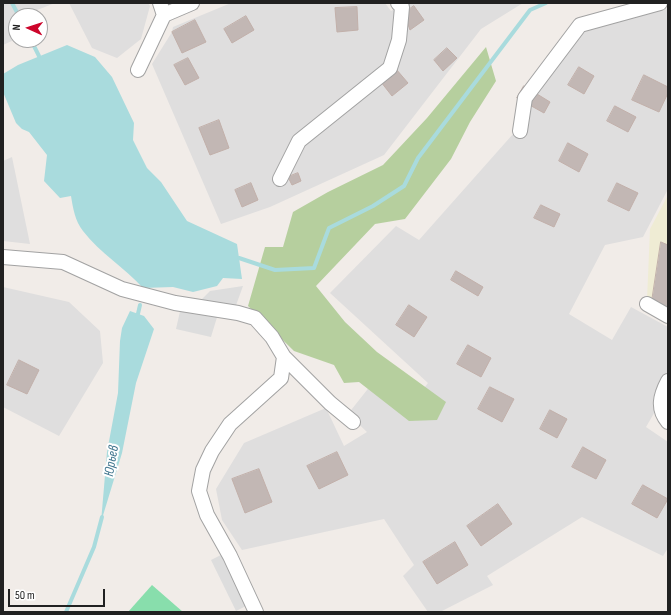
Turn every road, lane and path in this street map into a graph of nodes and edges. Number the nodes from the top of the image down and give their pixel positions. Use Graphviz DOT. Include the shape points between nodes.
graph roads {
  1 [pos="192,3"];
  2 [pos="660,3"];
  3 [pos="403,4"];
  4 [pos="162,9"];
  5 [pos="138,70"];
  6 [pos="520,131"];
  7 [pos="280,179"];
  8 [pos="3,257"];
  9 [pos="647,304"];
  10 [pos="668,316"];
  11 [pos="284,357"];
  12 [pos="668,381"];
  13 [pos="352,422"];
  14 [pos="668,422"];
  15 [pos="256,612"];
  1 -- 4 [label="street"];
  2 -- 6 [label="street" via="580,25 525,98"];
  3 -- 7 [label="street" via="399,40 390,68 299,141"];
  4 -- 5 [label="street"];
  8 -- 11 [label="street" via="62,262 122,289 175,303 255,318 272,337"];
  9 -- 10 [label="street"];
  11 -- 13 [label="street"];
  11 -- 15 [label="street" via="281,378 230,424 212,451 203,470 199,491 207,515 230,556"];
  12 -- 14 [label="street" via="660,402 662,415"];
}
